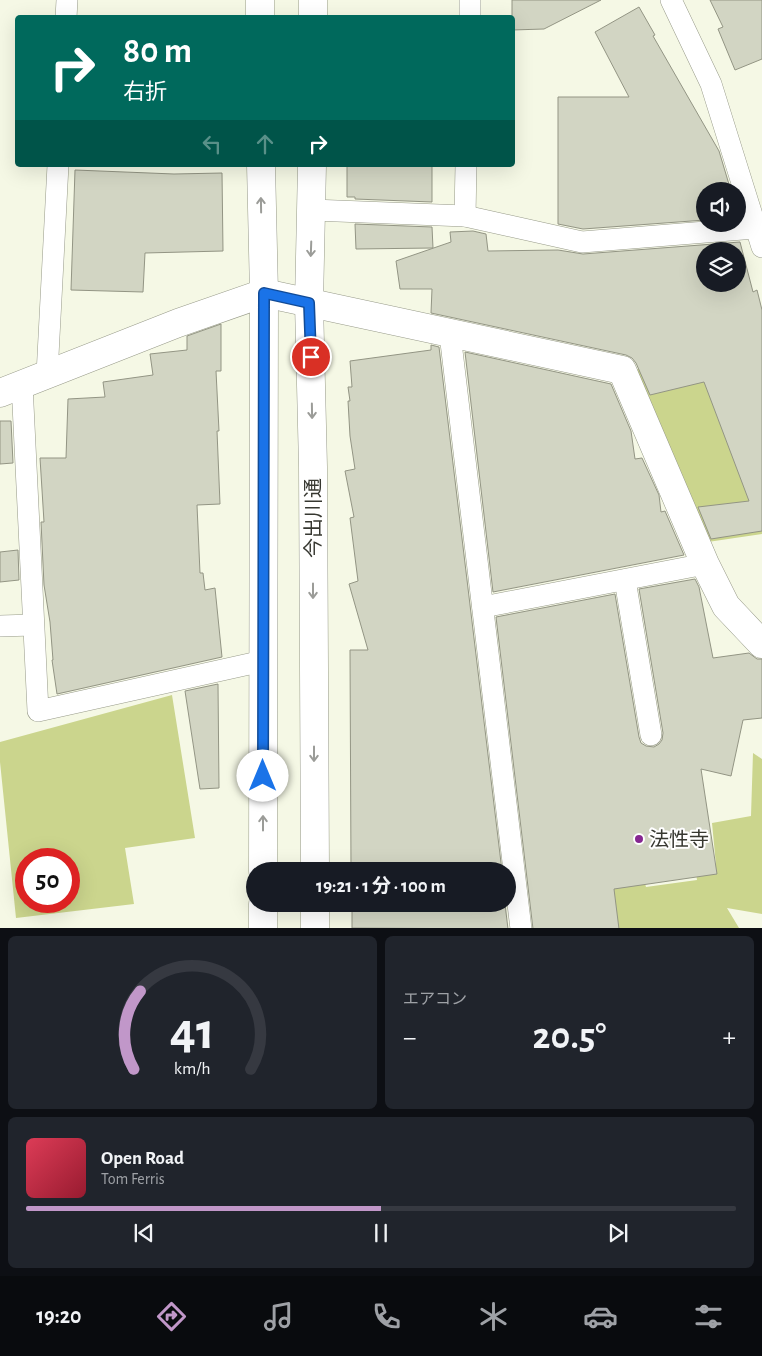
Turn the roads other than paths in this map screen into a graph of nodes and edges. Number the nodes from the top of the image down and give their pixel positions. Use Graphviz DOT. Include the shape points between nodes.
graph roads {
  1 [pos="67,0"];
  2 [pos="260,0"];
  3 [pos="313,0"];
  4 [pos="470,0"];
  5 [pos="670,0"];
  6 [pos="66,15"];
  7 [pos="260,15"];
  8 [pos="313,15"];
  9 [pos="470,15"];
  10 [pos="58,167"];
  11 [pos="261,167"];
  12 [pos="312,167"];
  13 [pos="466,167"];
  14 [pos="312,210"];
  15 [pos="465,216"];
  16 [pos="755,228"];
  17 [pos="762,247"];
  18 [pos="264,293"];
  19 [pos="309,303"];
  20 [pos="450,334"];
  21 [pos="23,384"];
  22 [pos="705,564"];
  23 [pos="625,580"];
  24 [pos="483,607"];
  25 [pos="33,625"];
  26 [pos="0,626"];
  27 [pos="762,644"];
  28 [pos="263,661"];
  29 [pos="651,735"];
  30 [pos="263,862"];
  31 [pos="315,862"];
  32 [pos="263,912"];
  33 [pos="315,912"];
  34 [pos="263,928"];
  35 [pos="315,928"];
  36 [pos="521,928"];
  1 -- 6 [label="lane"];
  2 -- 7 [label="main road"];
  3 -- 8 [label="main road"];
  4 -- 9 [label="lane"];
  5 -- 16 [label="lane" via="711,84"];
  10 -- 21 [label="lane"];
  18 -- 11 [label="main road, one-way"];
  12 -- 14 [label="main road, 今出川通"];
  13 -- 15 [label="lane"];
  14 -- 15 [label="lane"];
  14 -- 19 [label="main road, 今出川通, one-way"];
  15 -- 16 [label="lane" via="582,242"];
  16 -- 17 [label="lane"];
  18 -- 19 [label="main road"];
  18 -- 21 [label="main road"];
  18 -- 28 [label="main road"];
  19 -- 20 [label="main road"];
  19 -- 31 [label="main road, 今出川通, one-way"];
  20 -- 22 [label="main road" via="622,370"];
  20 -- 24 [label="lane"];
  21 -- 25 [label="lane"];
  22 -- 23 [label="lane"];
  22 -- 27 [label="main road" via="726,606"];
  23 -- 24 [label="lane"];
  23 -- 29 [label="lane"];
  24 -- 36 [label="lane"];
  25 -- 26 [label="lane"];
  25 -- 28 [label="lane" via="38,711"];
  30 -- 28 [label="main road, one-way"];
  32 -- 34 [label="main road"];
  33 -- 35 [label="main road"];
}
